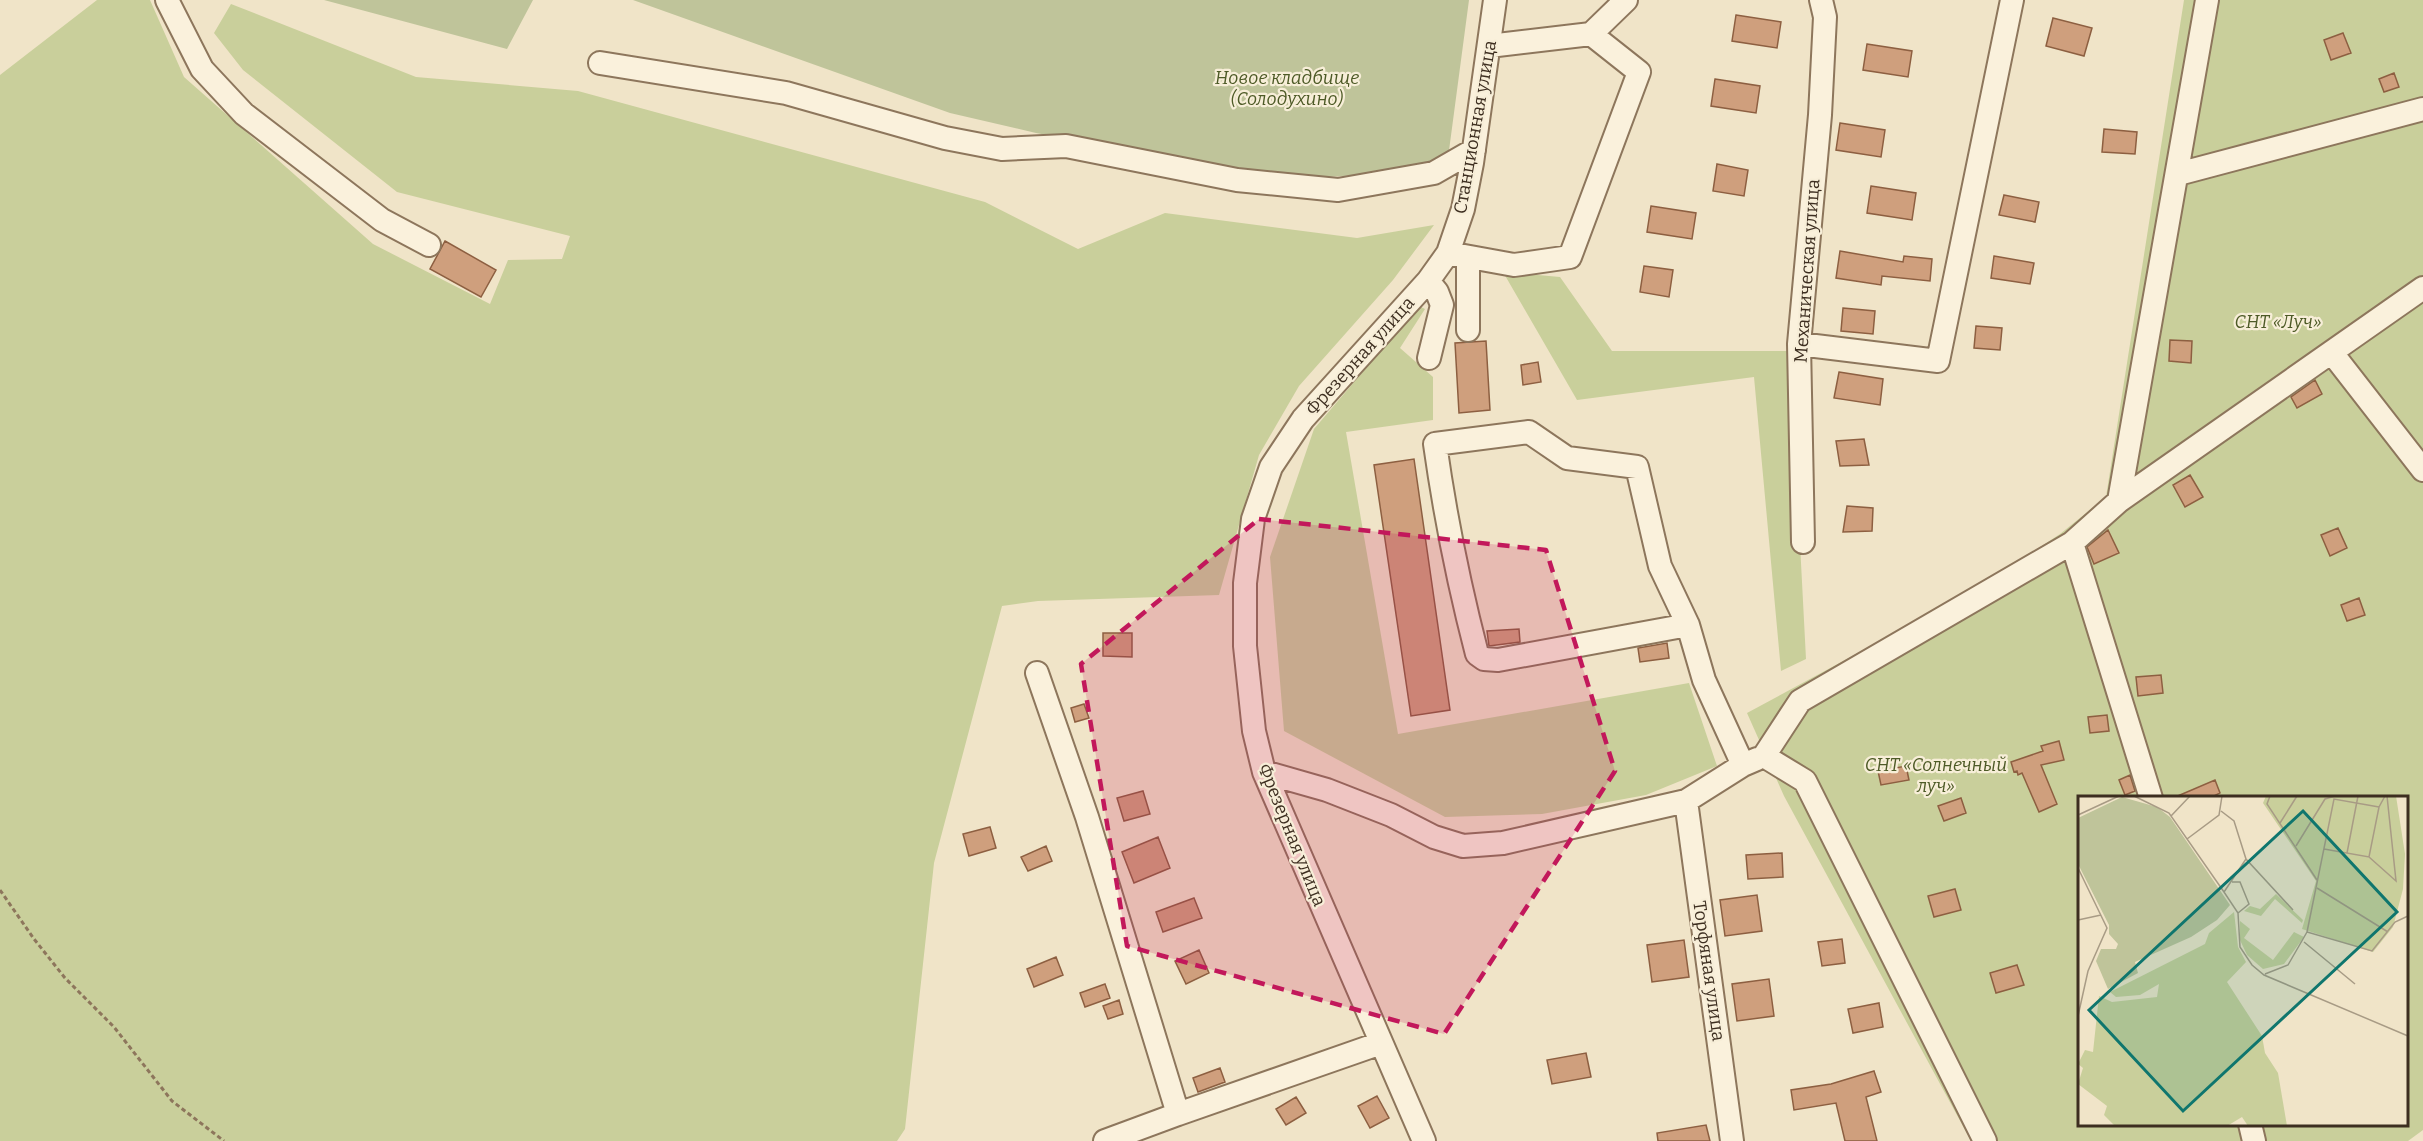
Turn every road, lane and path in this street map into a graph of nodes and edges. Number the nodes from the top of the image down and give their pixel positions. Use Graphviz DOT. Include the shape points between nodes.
graph roads {
  1 [pos="167,0"];
  2 [pos="1495,0"];
  3 [pos="1626,0"];
  4 [pos="1821,0"];
  5 [pos="2013,0"];
  6 [pos="2207,0"];
  7 [pos="1591,34"];
  8 [pos="1489,46"];
  9 [pos="600,63"];
  10 [pos="2423,108"];
  11 [pos="1474,150"];
  12 [pos="2178,174"];
  13 [pos="429,245"];
  14 [pos="1458,255"];
  15 [pos="1428,281"];
  16 [pos="2423,288"];
  17 [pos="1468,330"];
  18 [pos="1799,344"];
  19 [pos="2332,353"];
  20 [pos="1429,358"];
  21 [pos="2423,470"];
  22 [pos="2119,501"];
  23 [pos="1803,542"];
  24 [pos="2072,543"];
  25 [pos="1688,625"];
  26 [pos="1037,672"];
  27 [pos="1764,756"];
  28 [pos="1743,765"];
  29 [pos="1264,772"];
  30 [pos="2150,796"];
  31 [pos="1686,801"];
  32 [pos="0,890"];
  33 [pos="1381,1043"];
  34 [pos="1178,1114"];
  35 [pos="2250,1126"];
  36 [pos="224,1141"];
  37 [pos="1105,1141"];
  38 [pos="1424,1141"];
  39 [pos="1732,1141"];
  40 [pos="1985,1141"];
  41 [pos="2254,1141"];
  1 -- 13 [label="street" via="202,69 244,114 381,220"];
  2 -- 8 [label="street, Станционная улица"];
  3 -- 7 [label="street"];
  4 -- 18 [label="street, Механическая улица" via="1826,17 1820,115"];
  5 -- 18 [label="street" via="1938,361"];
  6 -- 12 [label="street"];
  7 -- 8 [label="street"];
  7 -- 14 [label="street" via="1640,72 1570,257 1514,265"];
  8 -- 11 [label="street, Станционная улица"];
  9 -- 11 [label="street" via="786,93 945,138 1002,149 1066,146 1237,180 1304,187 1338,190 1434,173"];
  10 -- 12 [label="street"];
  11 -- 14 [label="street, Станционная улица"];
  12 -- 22 [label="street"];
  14 -- 15 [label="street, Фрезерная улица"];
  14 -- 17 [label="street"];
  15 -- 20 [label="street" via="1442,305"];
  15 -- 29 [label="street, Фрезерная улица" via="1303,419 1271,467 1253,519 1245,584 1245,646 1254,731"];
  16 -- 19 [label="street"];
  18 -- 23 [label="street, Механическая улица"];
  19 -- 21 [label="street"];
  19 -- 22 [label="street"];
  22 -- 24 [label="street"];
  24 -- 27 [label="street" via="1800,701"];
  24 -- 30 [label="street"];
  25 -- 25 [label="street" via="1660,566 1636,467 1568,458 1528,432 1435,444 1477,654 1498,660"];
  25 -- 28 [label="street" via="1704,680"];
  26 -- 34 [label="street" via="1087,818"];
  27 -- 28 [label="street"];
  27 -- 40 [label="street" via="1805,782"];
  28 -- 31 [label="street"];
  29 -- 31 [label="street" via="1327,790 1463,846 1503,843"];
  29 -- 33 [label="street, Фрезерная улица"];
  31 -- 39 [label="street, Торфяная улица"];
  32 -- 36 [label="path" via="65,978 114,1027 172,1101"];
  33 -- 34 [label="street"];
  33 -- 38 [label="street, Фрезерная улица"];
  34 -- 37 [label="street"];
  35 -- 41 [label="street"];
}
